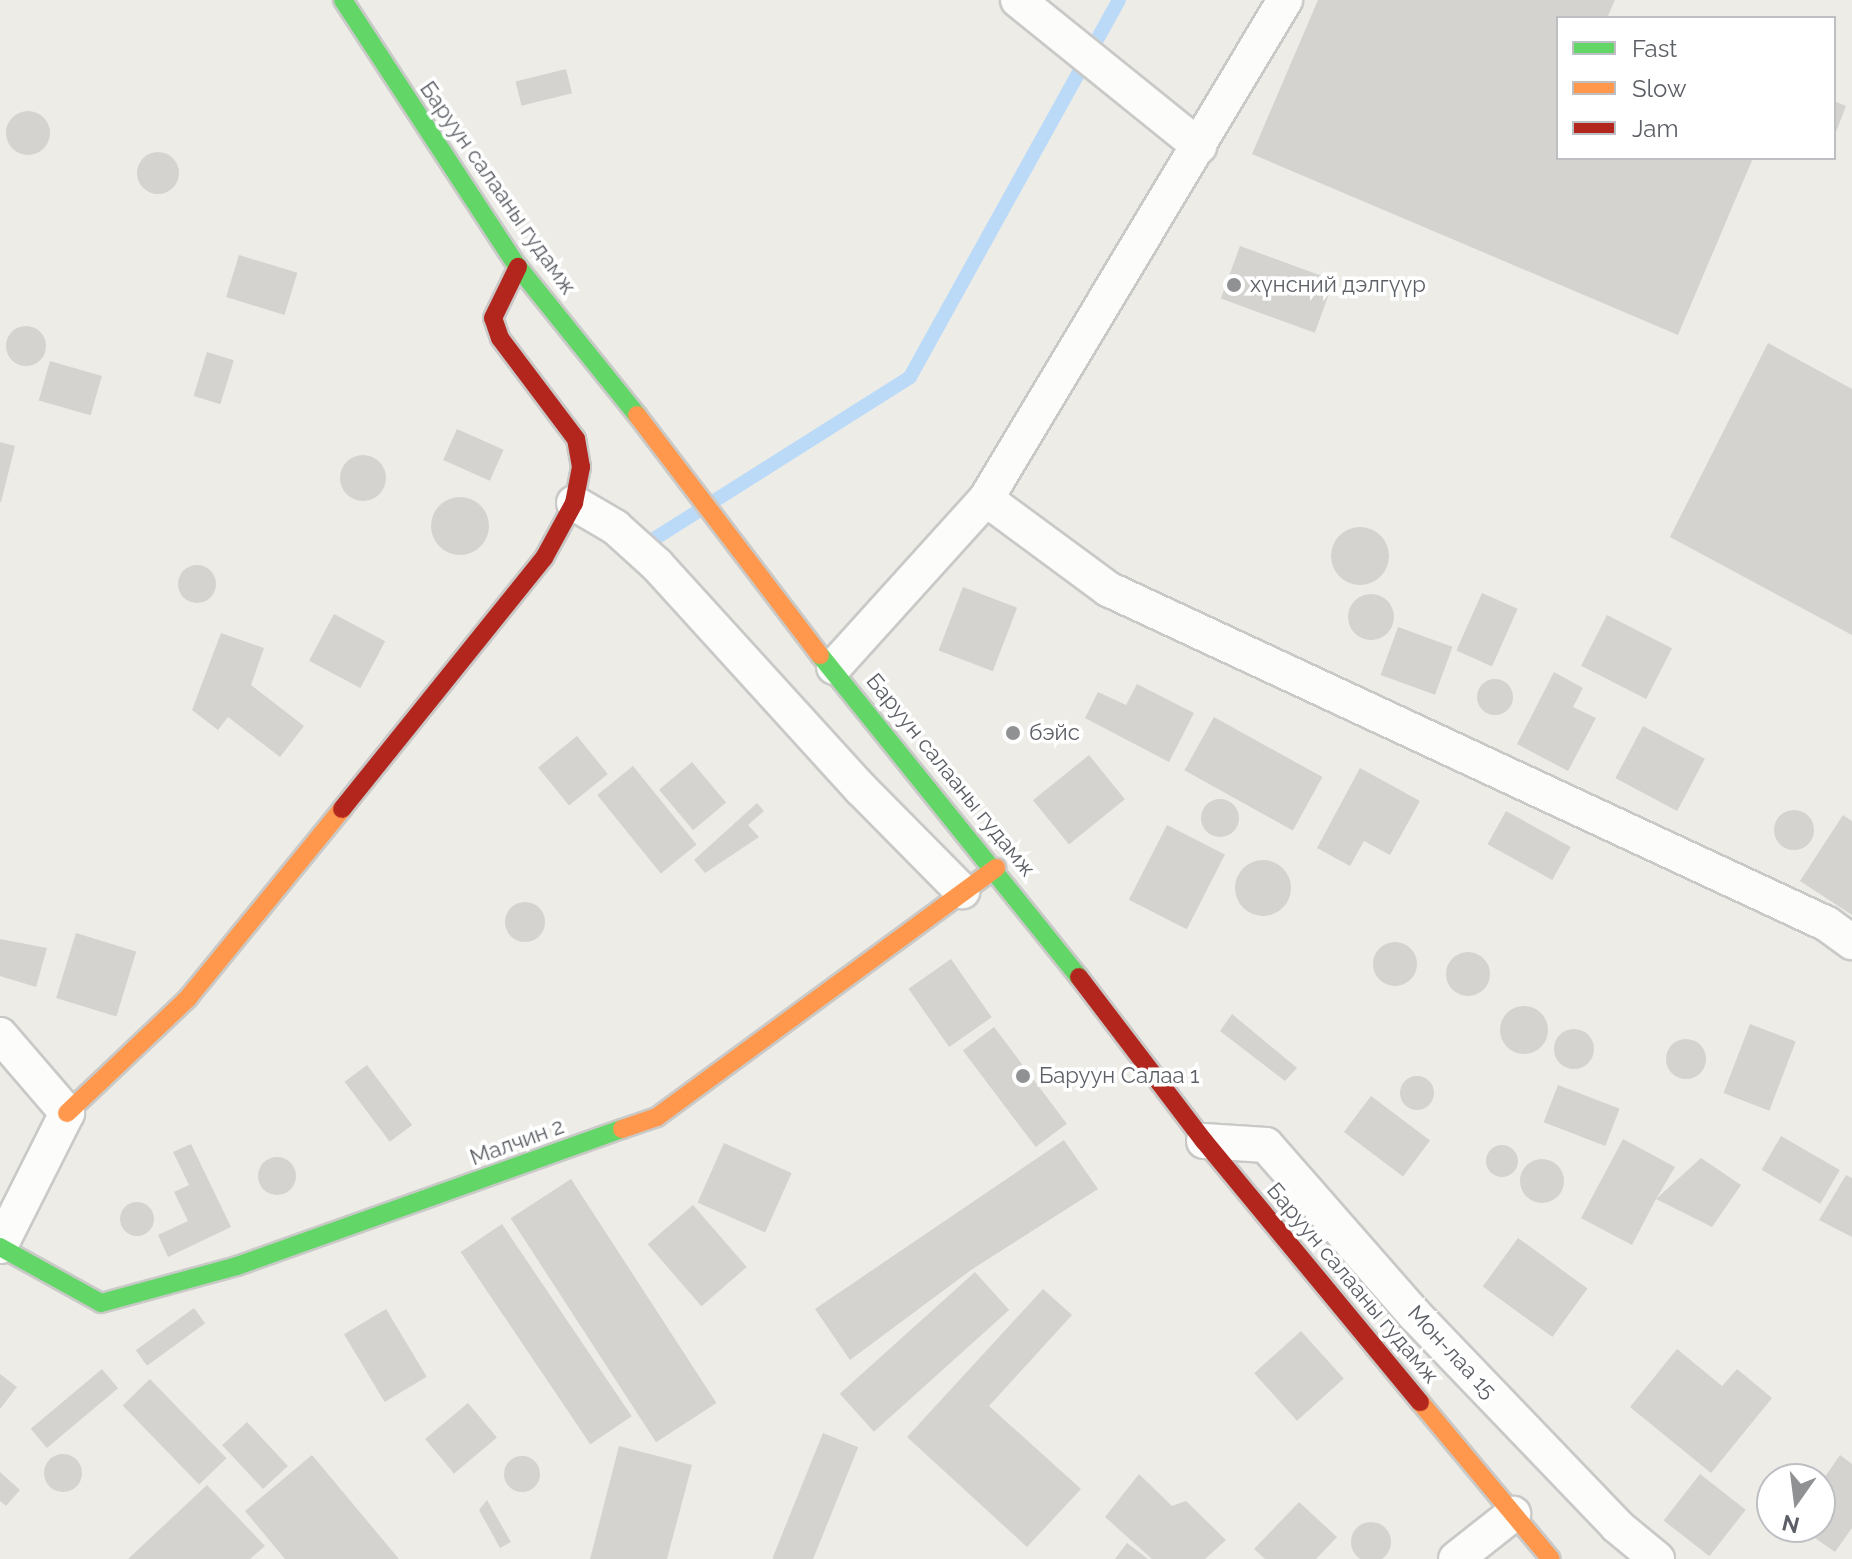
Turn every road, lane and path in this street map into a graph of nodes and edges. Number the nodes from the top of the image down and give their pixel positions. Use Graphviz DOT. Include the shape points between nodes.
graph roads {
  1 [pos="343,0"];
  2 [pos="1018,0"];
  3 [pos="1285,0"];
  4 [pos="1199,146"];
  5 [pos="518,267"];
  6 [pos="986,499"];
  7 [pos="574,503"];
  8 [pos="834,667"];
  9 [pos="996,868"];
  10 [pos="962,891"];
  11 [pos="1852,942"];
  12 [pos="0,1035"];
  13 [pos="67,1113"];
  14 [pos="1204,1141"];
  15 [pos="0,1246"];
  16 [pos="1513,1514"];
  17 [pos="1456,1559"];
  18 [pos="1551,1559"];
  19 [pos="1657,1559"];
  1 -- 5 [label="street, Баруун салааны гудамж"];
  2 -- 4 [label="street"];
  3 -- 4 [label="street"];
  4 -- 6 [label="street"];
  5 -- 7 [label="street" via="493,318 500,338 576,439 581,467"];
  5 -- 8 [label="street, Баруун салааны гудамж" via="645,424 770,595"];
  6 -- 8 [label="street"];
  6 -- 11 [label="street" via="1108,589 1827,924"];
  7 -- 10 [label="street" via="615,527 657,565 861,789"];
  7 -- 13 [label="street" via="544,558 493,624 188,998"];
  8 -- 9 [label="street, Баруун салааны гудамж"];
  9 -- 10 [label="street, Малчин 2"];
  9 -- 14 [label="street, Баруун салааны гудамж"];
  10 -- 15 [label="street, Малчин 2" via="657,1117 237,1266 101,1303"];
  12 -- 13 [label="street"];
  13 -- 15 [label="street"];
  14 -- 16 [label="street, Баруун салааны гудамж"];
  14 -- 19 [label="street, Мон-лаа 15" via="1266,1145 1415,1315 1617,1526"];
  16 -- 17 [label="street"];
  16 -- 18 [label="street, Баруун салааны гудамж"];
}
